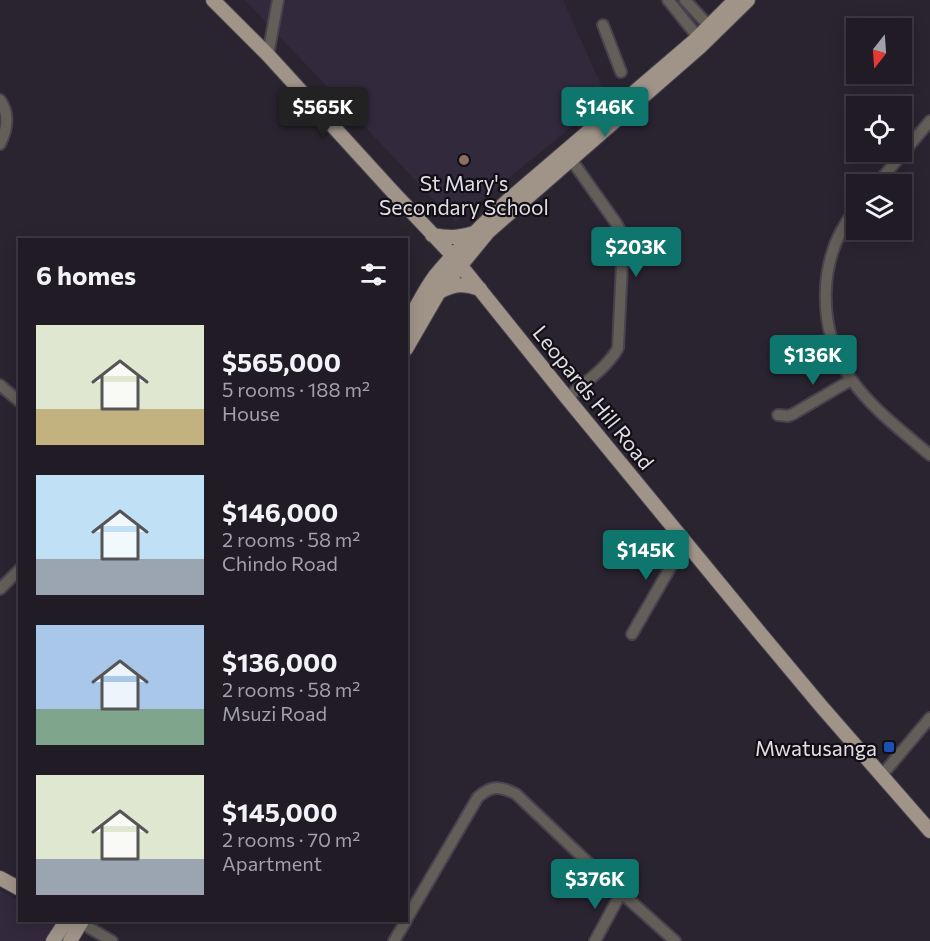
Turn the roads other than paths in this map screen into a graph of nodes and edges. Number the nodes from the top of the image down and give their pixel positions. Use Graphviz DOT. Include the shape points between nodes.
graph roads {
  1 [pos="213,0"];
  2 [pos="278,0"];
  3 [pos="668,0"];
  4 [pos="685,0"];
  5 [pos="735,0"];
  6 [pos="748,0"];
  7 [pos="603,25"];
  8 [pos="709,26"];
  9 [pos="698,37"];
  10 [pos="268,55"];
  11 [pos="621,72"];
  12 [pos="0,100"];
  13 [pos="930,121"];
  14 [pos="0,144"];
  15 [pos="568,156"];
  16 [pos="885,174"];
  17 [pos="846,224"];
  18 [pos="432,234"];
  19 [pos="476,239"];
  20 [pos="457,261"];
  21 [pos="436,276"];
  22 [pos="480,289"];
  23 [pos="439,292"];
  24 [pos="408,321"];
  25 [pos="408,345"];
  26 [pos="851,380"];
  27 [pos="0,385"];
  28 [pos="567,398"];
  29 [pos="18,400"];
  30 [pos="778,415"];
  31 [pos="930,455"];
  32 [pos="685,542"];
  33 [pos="18,571"];
  34 [pos="0,589"];
  35 [pos="632,634"];
  36 [pos="930,718"];
  37 [pos="882,775"];
  38 [pos="930,831"];
  39 [pos="0,878"];
  40 [pos="18,888"];
  41 [pos="621,893"];
  42 [pos="408,917"];
  43 [pos="65,922"];
  44 [pos="80,922"];
  45 [pos="405,922"];
  46 [pos="53,941"];
  47 [pos="70,941"];
  48 [pos="112,941"];
  49 [pos="394,941"];
  50 [pos="595,941"];
  51 [pos="675,941"];
  1 -- 10 [label="main road, Leopards Hill Road"];
  2 -- 10 [label="street"];
  3 -- 9 [label="street"];
  4 -- 8 [label="street"];
  5 -- 8 [label="main road"];
  6 -- 15 [label="main road" via="700,47"];
  7 -- 11 [label="street"];
  8 -- 9 [label="main road"];
  9 -- 15 [label="main road"];
  10 -- 18 [label="main road, Leopards Hill Road"];
  12 -- 14 [label="street" via="7,116"];
  13 -- 16 [label="street"];
  15 -- 19 [label="main road"];
  15 -- 28 [label="street" via="616,223 623,243 618,348"];
  17 -- 26 [label="street" via="832,254 826,300 830,334"];
  18 -- 19 [label="main road"];
  18 -- 20 [label="main road, Leopards Hill Road"];
  18 -- 21 [label="main road" via="438,248"];
  19 -- 20 [label="main road"];
  19 -- 22 [label="main road" via="473,275"];
  20 -- 21 [label="main road"];
  20 -- 22 [label="main road, Leopards Hill Road"];
  20 -- 23 [label="main road"];
  21 -- 24 [label="main road"];
  22 -- 23 [label="main road" via="452,286"];
  22 -- 28 [label="main road, Leopards Hill Road"];
  23 -- 25 [label="main road"];
  26 -- 30 [label="street" via="793,414"];
  26 -- 31 [label="street" via="875,407"];
  27 -- 29 [label="street"];
  28 -- 32 [label="main road, Leopards Hill Road"];
  32 -- 35 [label="street"];
  32 -- 37 [label="main road, Leopards Hill Road"];
  33 -- 34 [label="street"];
  36 -- 37 [label="street"];
  37 -- 38 [label="main road, Leopards Hill Road"];
  39 -- 40 [label="main road"];
  41 -- 42 [label="street" via="516,794 495,787 478,797"];
  41 -- 50 [label="street"];
  41 -- 51 [label="street"];
  43 -- 46 [label="main road"];
  44 -- 47 [label="main road"];
  44 -- 48 [label="street"];
  45 -- 49 [label="street"];
}
